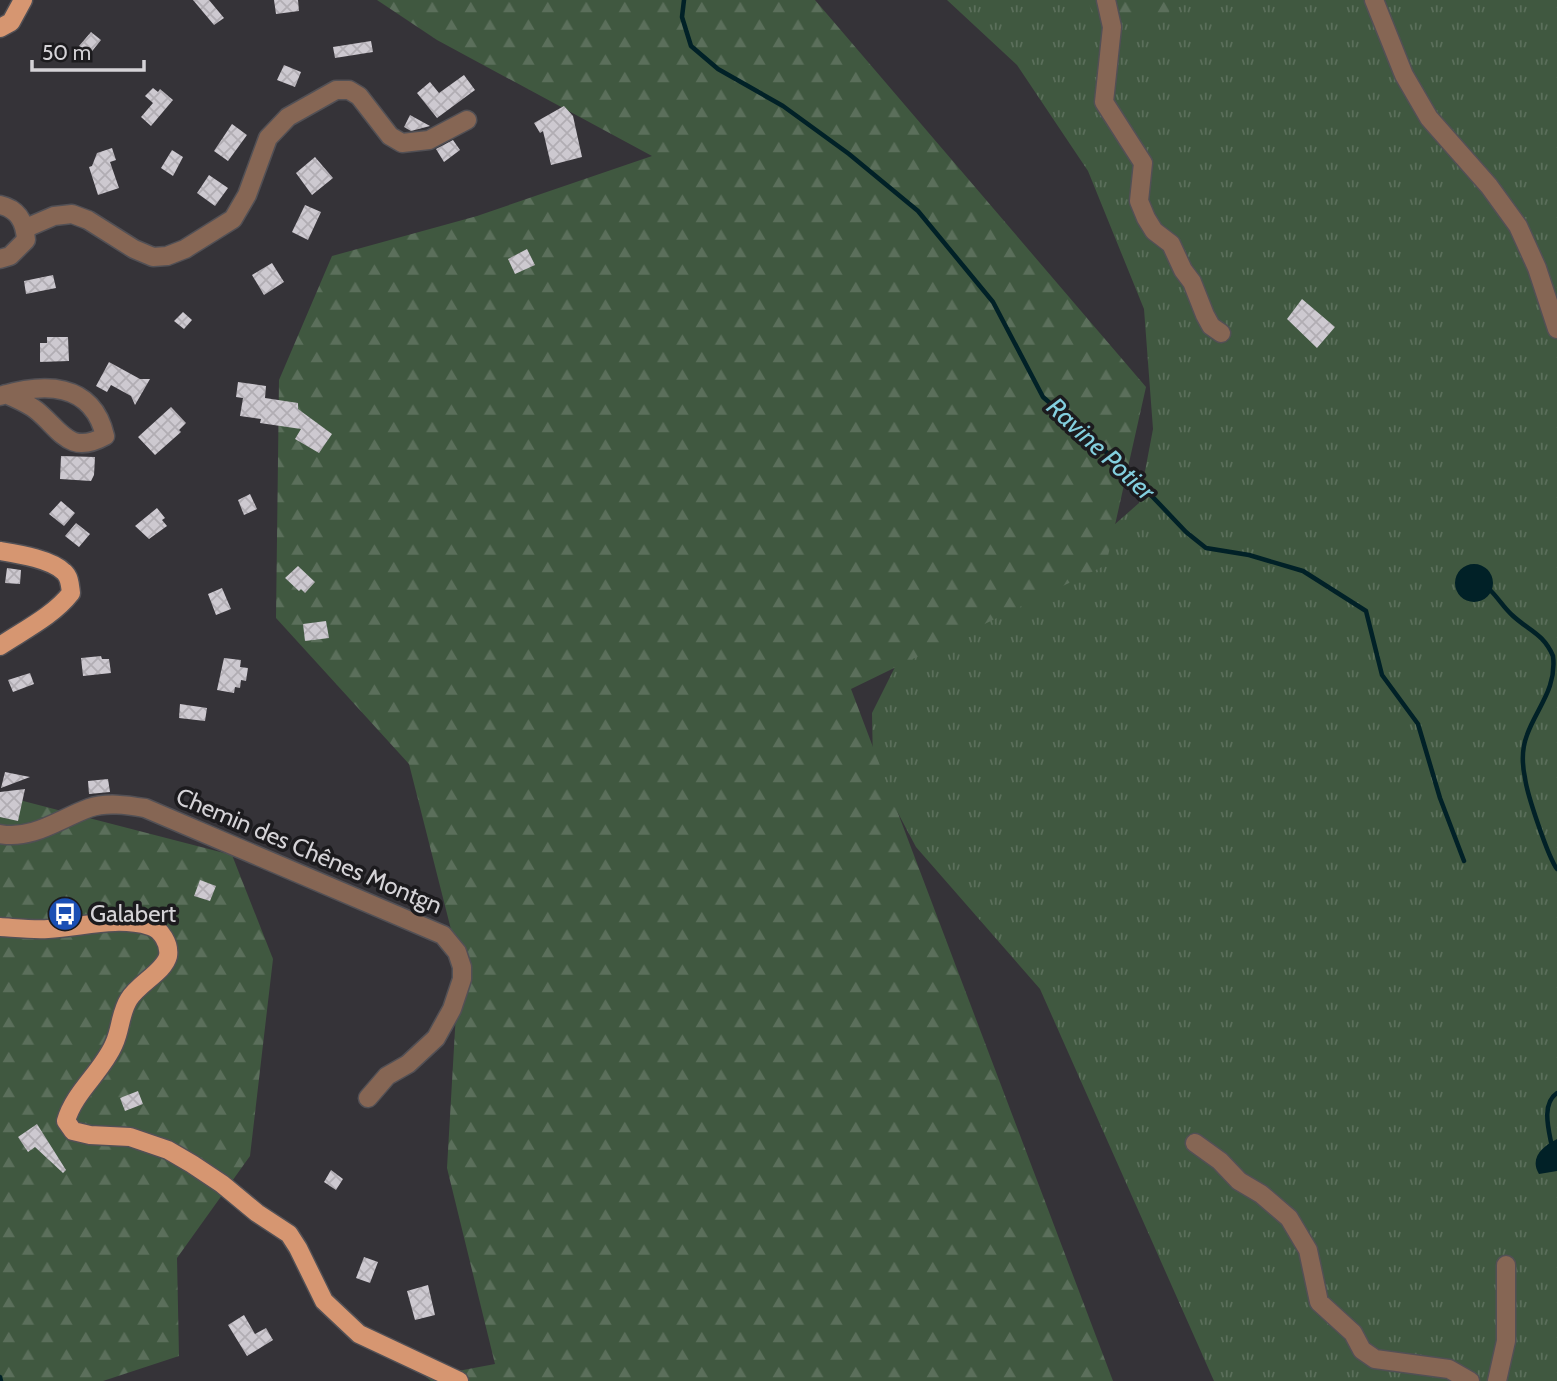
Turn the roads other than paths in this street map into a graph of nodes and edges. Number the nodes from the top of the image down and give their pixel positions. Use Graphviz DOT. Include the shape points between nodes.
graph roads {
  1 [pos="23,0"];
  2 [pos="1106,0"];
  3 [pos="1374,0"];
  4 [pos="0,28"];
  5 [pos="467,120"];
  6 [pos="0,205"];
  7 [pos="26,228"];
  8 [pos="0,258"];
  9 [pos="1557,329"];
  10 [pos="1221,333"];
  11 [pos="3,395"];
  12 [pos="0,551"];
  13 [pos="0,646"];
  14 [pos="0,834"];
  15 [pos="0,927"];
  16 [pos="368,1098"];
  17 [pos="1195,1143"];
  18 [pos="1506,1265"];
  19 [pos="459,1381"];
  20 [pos="1470,1381"];
  21 [pos="1497,1381"];
  1 -- 4 [label="main road" via="11,22"];
  2 -- 10 [label="street" via="1112,27 1104,102 1143,163 1139,201 1146,218 1171,244 1211,326"];
  3 -- 9 [label="street" via="1404,75 1429,118 1518,226 1538,268"];
  5 -- 7 [label="street" via="429,140 402,143 390,136 359,96 336,90 288,117 268,138 233,219 167,257 134,249 72,214"];
  6 -- 7 [label="street" via="20,216"];
  7 -- 8 [label="street" via="26,240 19,249"];
  11 -- 11 [label="street" via="37,411 66,439 91,443 105,436 89,406 66,390 27,388"];
  12 -- 13 [label="main road" via="23,554 65,572 71,593"];
  14 -- 16 [label="street, Chemin des Chênes Montgn" via="29,834 92,807 145,807 443,935 462,967 452,1009 436,1038 387,1076"];
  15 -- 19 [label="main road" via="48,929 104,921 153,927 169,951 165,965 130,997 103,1066 70,1107 66,1121 73,1131 130,1137 192,1164 289,1234 324,1301 359,1334"];
  17 -- 20 [label="street" via="1289,1218 1308,1250 1319,1302 1353,1333 1367,1356 1449,1368"];
  18 -- 21 [label="street" via="1506,1341"];
}
